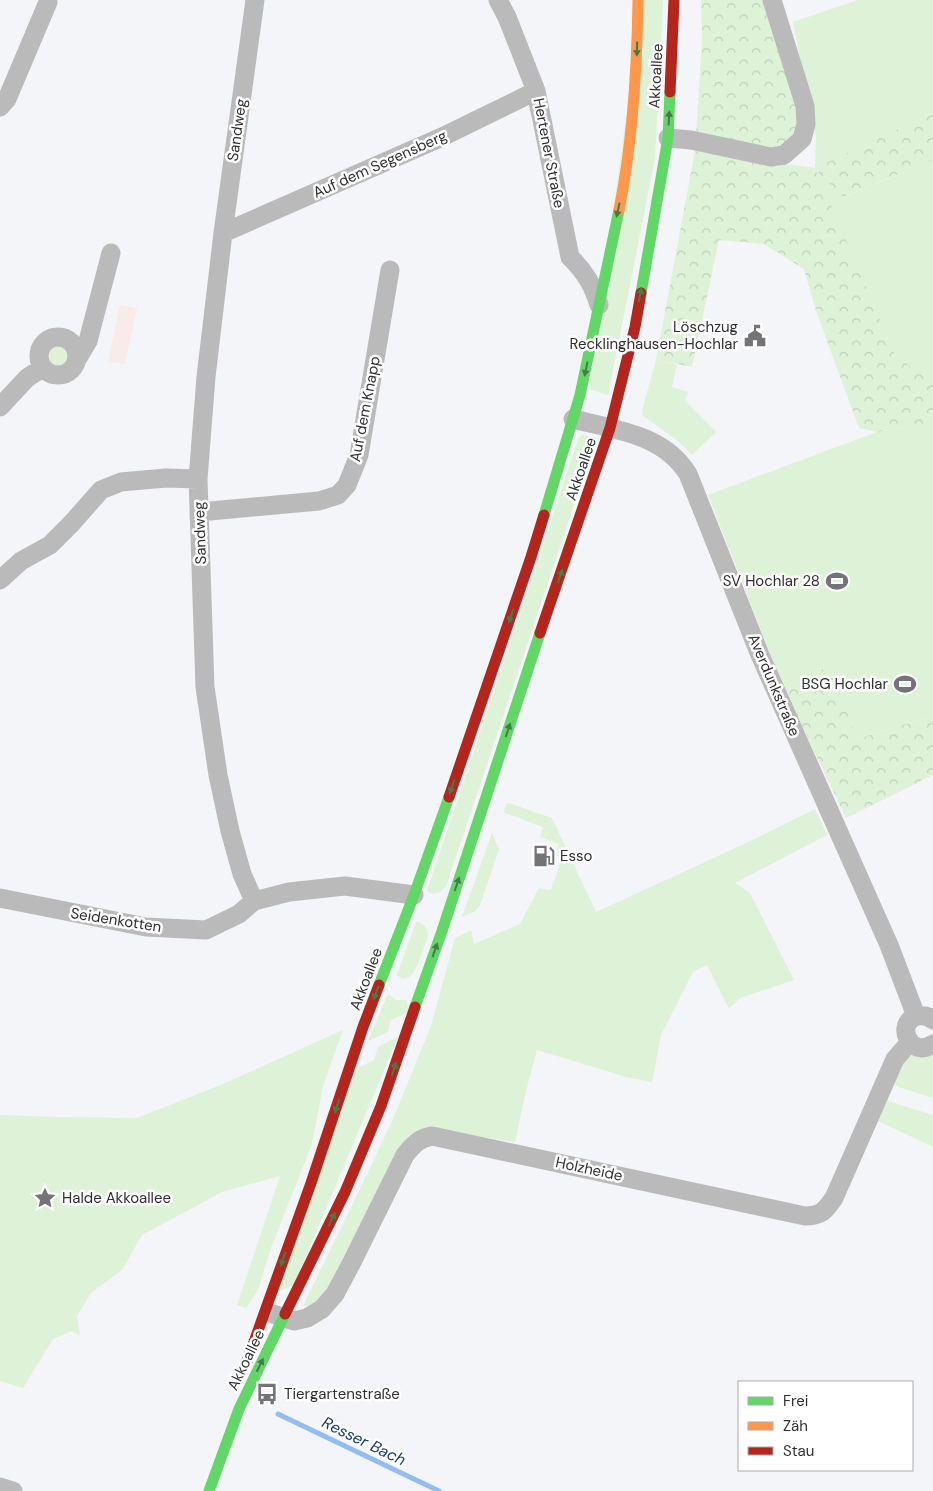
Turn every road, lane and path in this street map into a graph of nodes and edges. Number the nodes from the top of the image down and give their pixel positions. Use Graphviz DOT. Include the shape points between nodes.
graph roads {
  1 [pos="255,0"];
  2 [pos="498,0"];
  3 [pos="638,0"];
  4 [pos="674,0"];
  5 [pos="772,0"];
  6 [pos="46,1"];
  7 [pos="536,91"];
  8 [pos="0,108"];
  9 [pos="668,138"];
  10 [pos="223,233"];
  11 [pos="110,253"];
  12 [pos="390,270"];
  13 [pos="599,305"];
  14 [pos="78,358"];
  15 [pos="42,368"];
  16 [pos="0,407"];
  17 [pos="573,419"];
  18 [pos="610,428"];
  19 [pos="198,478"];
  20 [pos="199,512"];
  21 [pos="0,580"];
  22 [pos="0,898"];
  23 [pos="420,899"];
  24 [pos="254,901"];
  25 [pos="436,914"];
  26 [pos="442,930"];
  27 [pos="400,931"];
  28 [pos="428,969"];
  29 [pos="392,987"];
  30 [pos="406,991"];
  31 [pos="928,1017"];
  32 [pos="910,1042"];
  33 [pos="933,1044"];
  34 [pos="264,1310"];
  35 [pos="284,1318"];
  36 [pos="240,1409"];
  37 [pos="0,1486"];
  38 [pos="13,1491"];
  39 [pos="209,1491"];
  1 -- 10 [label="street, Sandweg"];
  2 -- 7 [label="street, Hertener Straße"];
  3 -- 13 [label="main road, Akkoallee, one-way" via="637,65 624,185"];
  9 -- 4 [label="main road, Akkoallee, one-way"];
  5 -- 9 [label="street" via="805,106 806,124 802,139 784,155 770,158"];
  6 -- 8 [label="street" via="7,99"];
  7 -- 10 [label="street, Auf dem Segensberg" via="442,137"];
  7 -- 13 [label="street, Hertener Straße" via="570,257 583,270"];
  18 -- 9 [label="main road, Akkoallee, one-way" via="635,327"];
  10 -- 19 [label="street, Sandweg"];
  11 -- 14 [label="street" via="88,340"];
  12 -- 20 [label="street, Auf dem Knapp" via="360,454 347,485 338,495 319,501"];
  13 -- 17 [label="main road, Akkoallee, one-way"];
  14 -- 15 [label="street" via="68,373 59,376"];
  14 -- 15 [label="street" via="76,347 68,339 58,336 47,339 38,358"];
  15 -- 16 [label="street" via="27,378"];
  17 -- 18 [label="street, Averdunkstraße"];
  17 -- 23 [label="main road, Akkoallee, one-way"];
  26 -- 18 [label="main road, Akkoallee, one-way"];
  18 -- 31 [label="street, Averdunkstraße" via="646,438 661,446 682,464 688,474 760,655 889,945"];
  19 -- 20 [label="street, Sandweg"];
  19 -- 21 [label="street" via="121,482 101,490 50,545 22,561"];
  20 -- 24 [label="street, Sandweg" via="205,687 230,831 242,874"];
  22 -- 24 [label="street, Seidenkotten" via="146,928 206,930 238,914"];
  23 -- 24 [label="street" via="345,886 289,892"];
  23 -- 27 [label="main road, Akkoallee"];
  25 -- 26 [label="main road"];
  28 -- 26 [label="main road, Akkoallee, one-way"];
  27 -- 29 [label="main road, Akkoallee"];
  27 -- 34 [label="main road, Akkoallee, one-way" via="363,1026 312,1183"];
  28 -- 30 [label="main road, Akkoallee"];
  35 -- 28 [label="main road, Akkoallee, one-way" via="345,1192 381,1106"];
  31 -- 32 [label="street" via="912,1019 906,1028"];
  32 -- 33 [label="street" via="918,1048"];
  32 -- 35 [label="street, Holzheide" via="895,1059 834,1198 818,1215 798,1214 432,1136 415,1143 405,1155 352,1262 322,1309 307,1318 294,1321"];
  34 -- 35 [label="street, Holzheide"];
  34 -- 36 [label="main road, Akkoallee" via="248,1356"];
  36 -- 35 [label="main road, Akkoallee, one-way"];
  36 -- 39 [label="main road"];
  37 -- 38 [label="street"];
}
